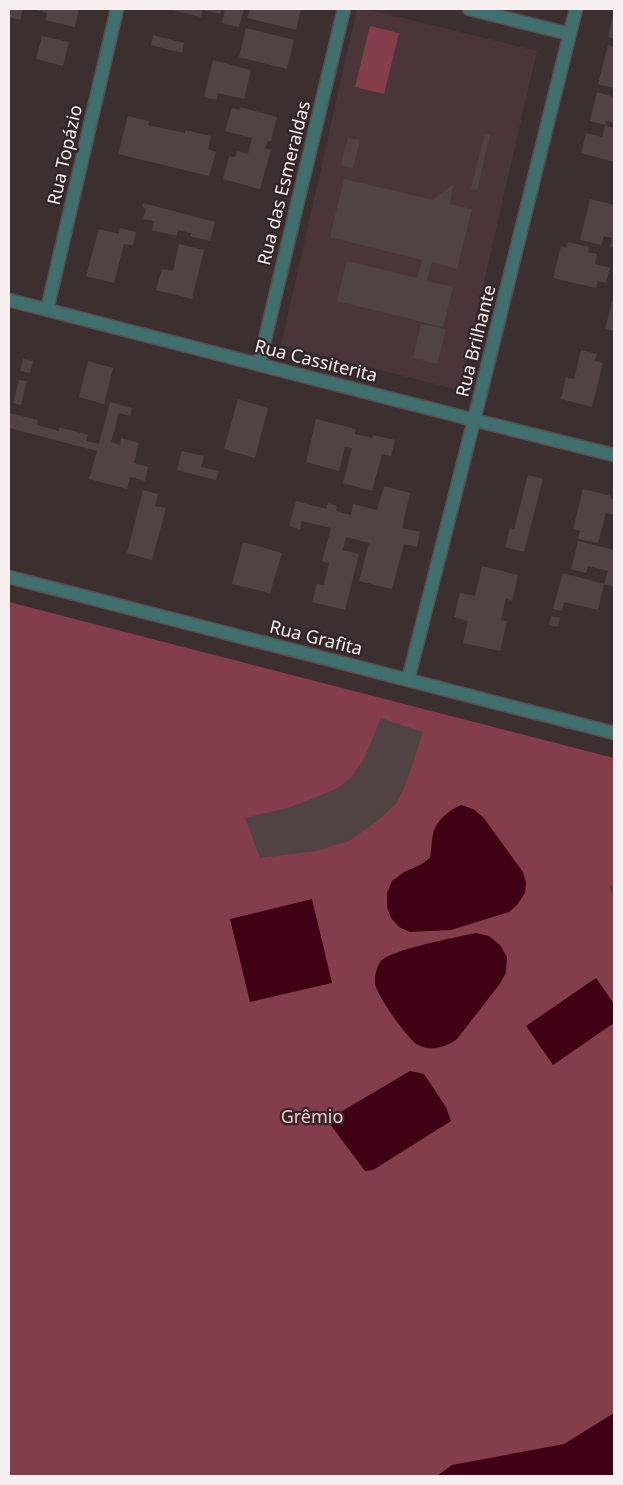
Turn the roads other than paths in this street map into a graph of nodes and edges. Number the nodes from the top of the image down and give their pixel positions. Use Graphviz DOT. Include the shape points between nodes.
graph roads {
  1 [pos="117,9"];
  2 [pos="344,9"];
  3 [pos="469,9"];
  4 [pos="576,9"];
  5 [pos="570,34"];
  6 [pos="9,300"];
  7 [pos="47,310"];
  8 [pos="259,364"];
  9 [pos="474,420"];
  10 [pos="614,455"];
  11 [pos="9,577"];
  12 [pos="408,680"];
  13 [pos="614,734"];
  1 -- 7 [label="street, Rua Topázio"];
  2 -- 8 [label="street, Rua das Esmeraldas"];
  3 -- 5 [label="street"];
  4 -- 5 [label="street, Rua Brilhante"];
  5 -- 9 [label="street, Rua Brilhante"];
  6 -- 7 [label="street, Rua Cassiterita"];
  7 -- 8 [label="street, Rua Cassiterita"];
  8 -- 9 [label="street, Rua Cassiterita"];
  9 -- 10 [label="street, Rua Cassiterita"];
  9 -- 12 [label="street, Rua Brilhante"];
  11 -- 12 [label="street, Rua Grafita"];
  12 -- 13 [label="street, Rua Grafita"];
}
